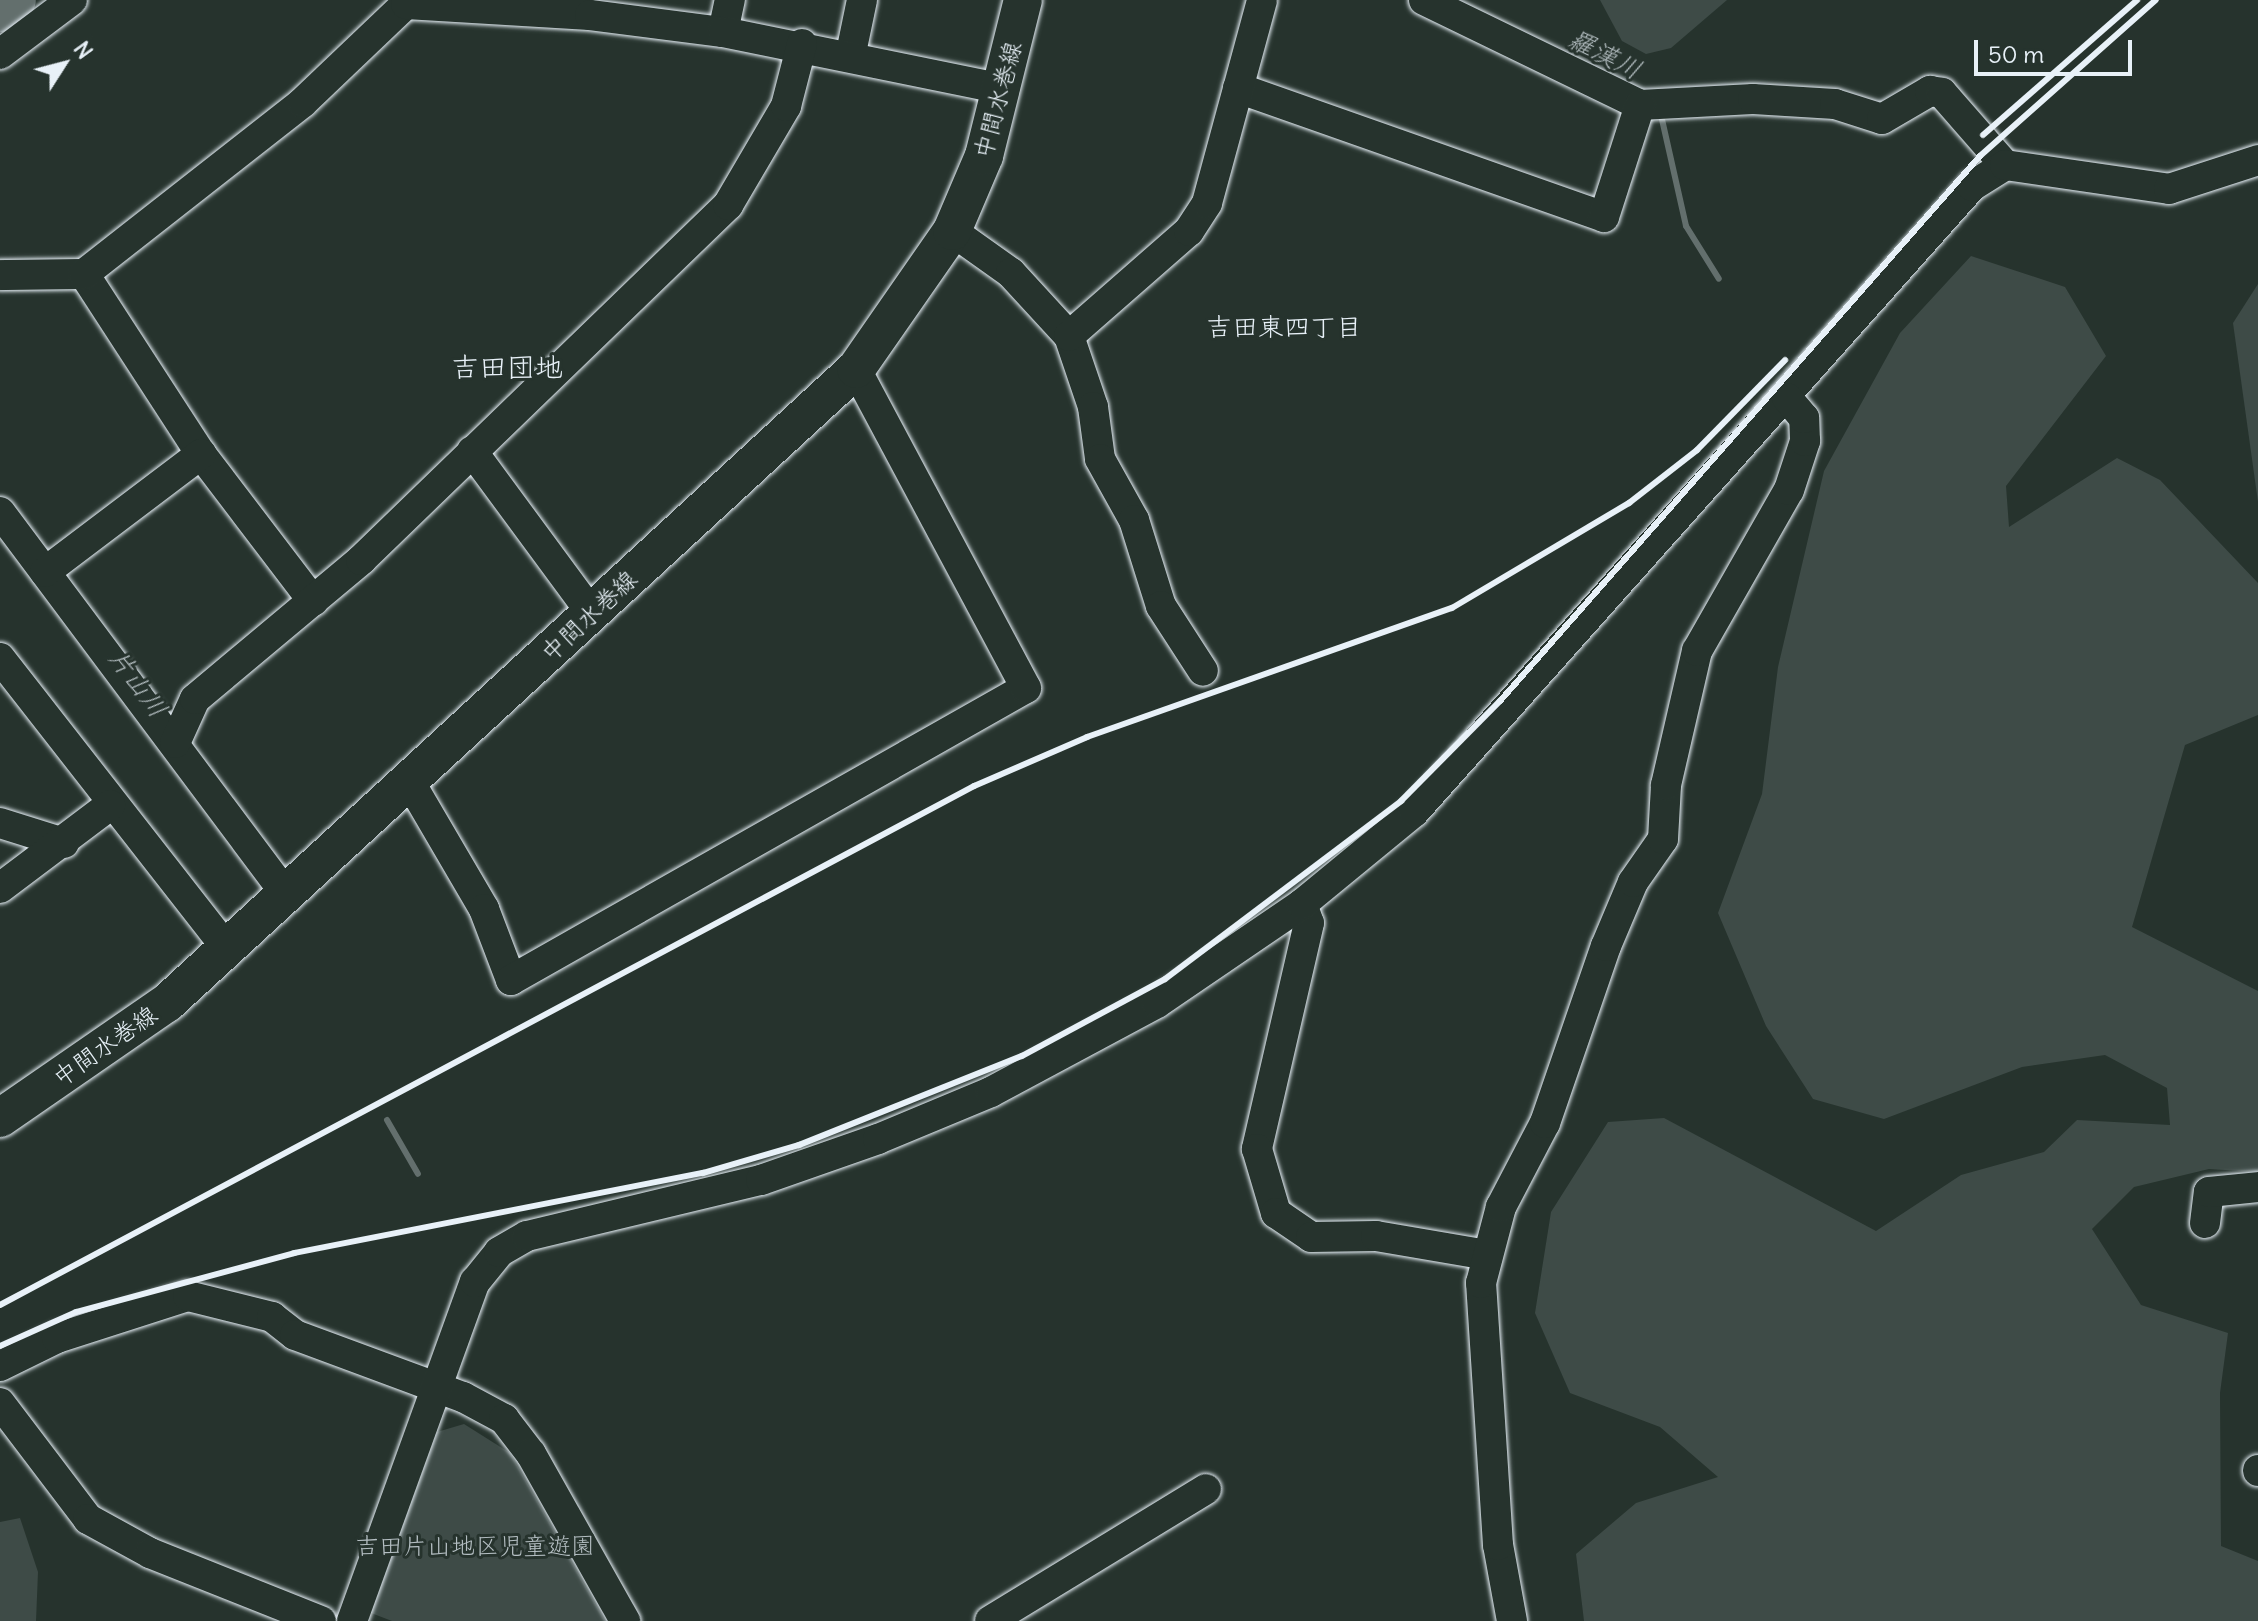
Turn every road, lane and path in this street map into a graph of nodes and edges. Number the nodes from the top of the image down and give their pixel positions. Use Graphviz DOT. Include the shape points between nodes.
graph roads {
  1 [pos="72,0"];
  2 [pos="730,0"];
  3 [pos="862,0"];
  4 [pos="1023,0"];
  5 [pos="1262,0"];
  6 [pos="1424,0"];
  7 [pos="405,2"];
  8 [pos="452,2"];
  9 [pos="592,7"];
  10 [pos="723,32"];
  11 [pos="802,44"];
  12 [pos="851,53"];
  13 [pos="0,54"];
  14 [pos="1238,88"];
  15 [pos="1004,89"];
  16 [pos="1640,105"];
  17 [pos="2258,160"];
  18 [pos="2005,165"];
  19 [pos="952,231"];
  20 [pos="84,274"];
  21 [pos="0,275"];
  22 [pos="1069,336"];
  23 [pos="856,369"];
  24 [pos="1787,398"];
  25 [pos="472,451"];
  26 [pos="201,454"];
  27 [pos="0,512"];
  28 [pos="45,572"];
  29 [pos="313,601"];
  30 [pos="592,614"];
  31 [pos="0,658"];
  32 [pos="1203,671"];
  33 [pos="175,743"];
  34 [pos="411,784"];
  35 [pos="110,805"];
  36 [pos="0,823"];
  37 [pos="64,843"];
  38 [pos="0,888"];
  39 [pos="287,895"];
  40 [pos="1302,904"];
  41 [pos="227,949"];
  42 [pos="0,1118"];
  43 [pos="2258,1187"];
  44 [pos="2205,1223"];
  45 [pos="1487,1255"];
  46 [pos="0,1366"];
  47 [pos="436,1393"];
  48 [pos="3,1407"];
  49 [pos="1206,1489"];
  50 [pos="321,1621"];
  51 [pos="352,1621"];
  52 [pos="625,1621"];
  53 [pos="990,1621"];
  54 [pos="1512,1621"];
  1 -- 13 [label="street"];
  2 -- 10 [label="street"];
  3 -- 12 [label="street"];
  4 -- 15 [label="main road, 中間水巻線"];
  5 -- 14 [label="street"];
  6 -- 16 [label="street"];
  7 -- 8 [label="street"];
  7 -- 20 [label="street" via="303,102"];
  8 -- 9 [label="street"];
  9 -- 10 [label="street"];
  10 -- 11 [label="street"];
  11 -- 12 [label="street"];
  11 -- 25 [label="street" via="776,129 728,205"];
  12 -- 15 [label="street"];
  14 -- 16 [label="street" via="1604,217"];
  14 -- 22 [label="street" via="1207,203 1189,231"];
  15 -- 19 [label="main road, 中間水巻線"];
  16 -- 18 [label="street" via="1753,99 1835,104 1882,119 1930,91 1942,93"];
  17 -- 18 [label="street" via="2169,189"];
  18 -- 24 [label="street" via="1972,186"];
  19 -- 22 [label="street" via="1011,273"];
  19 -- 23 [label="main road, 中間水巻線"];
  20 -- 21 [label="street"];
  20 -- 26 [label="street"];
  22 -- 32 [label="street" via="1093,407 1100,459 1134,520 1161,606"];
  23 -- 30 [label="main road, 中間水巻線"];
  23 -- 34 [label="street" via="1026,688 511,980 484,909"];
  24 -- 40 [label="street" via="1414,812"];
  24 -- 45 [label="street" via="1804,418 1805,441 1789,490 1697,651 1666,785 1663,839 1633,882"];
  25 -- 29 [label="street"];
  25 -- 30 [label="street"];
  26 -- 28 [label="street"];
  26 -- 29 [label="street"];
  27 -- 28 [label="street"];
  28 -- 33 [label="street"];
  29 -- 33 [label="street" via="195,699"];
  30 -- 34 [label="main road, 中間水巻線"];
  31 -- 35 [label="street"];
  33 -- 39 [label="street"];
  34 -- 39 [label="main road, 中間水巻線"];
  35 -- 37 [label="street"];
  35 -- 41 [label="street"];
  36 -- 37 [label="street"];
  37 -- 38 [label="street"];
  39 -- 41 [label="main road, 中間水巻線"];
  40 -- 45 [label="street" via="1309,923 1257,1149 1276,1213 1311,1237 1376,1236"];
  40 -- 47 [label="street" via="1157,1003 991,1092 761,1180 564,1226 499,1252 475,1282"];
  41 -- 42 [label="main road, 中間水巻線" via="167,1003"];
  43 -- 44 [label="street" via="2209,1192"];
  45 -- 54 [label="street" via="1483,1338 1498,1545"];
  46 -- 47 [label="street" via="134,1309 188,1296 272,1317 295,1335"];
  47 -- 51 [label="street"];
  47 -- 52 [label="street" via="463,1397 520,1436"];
  48 -- 50 [label="street" via="88,1519 150,1553"];
  49 -- 53 [label="street"];
}
